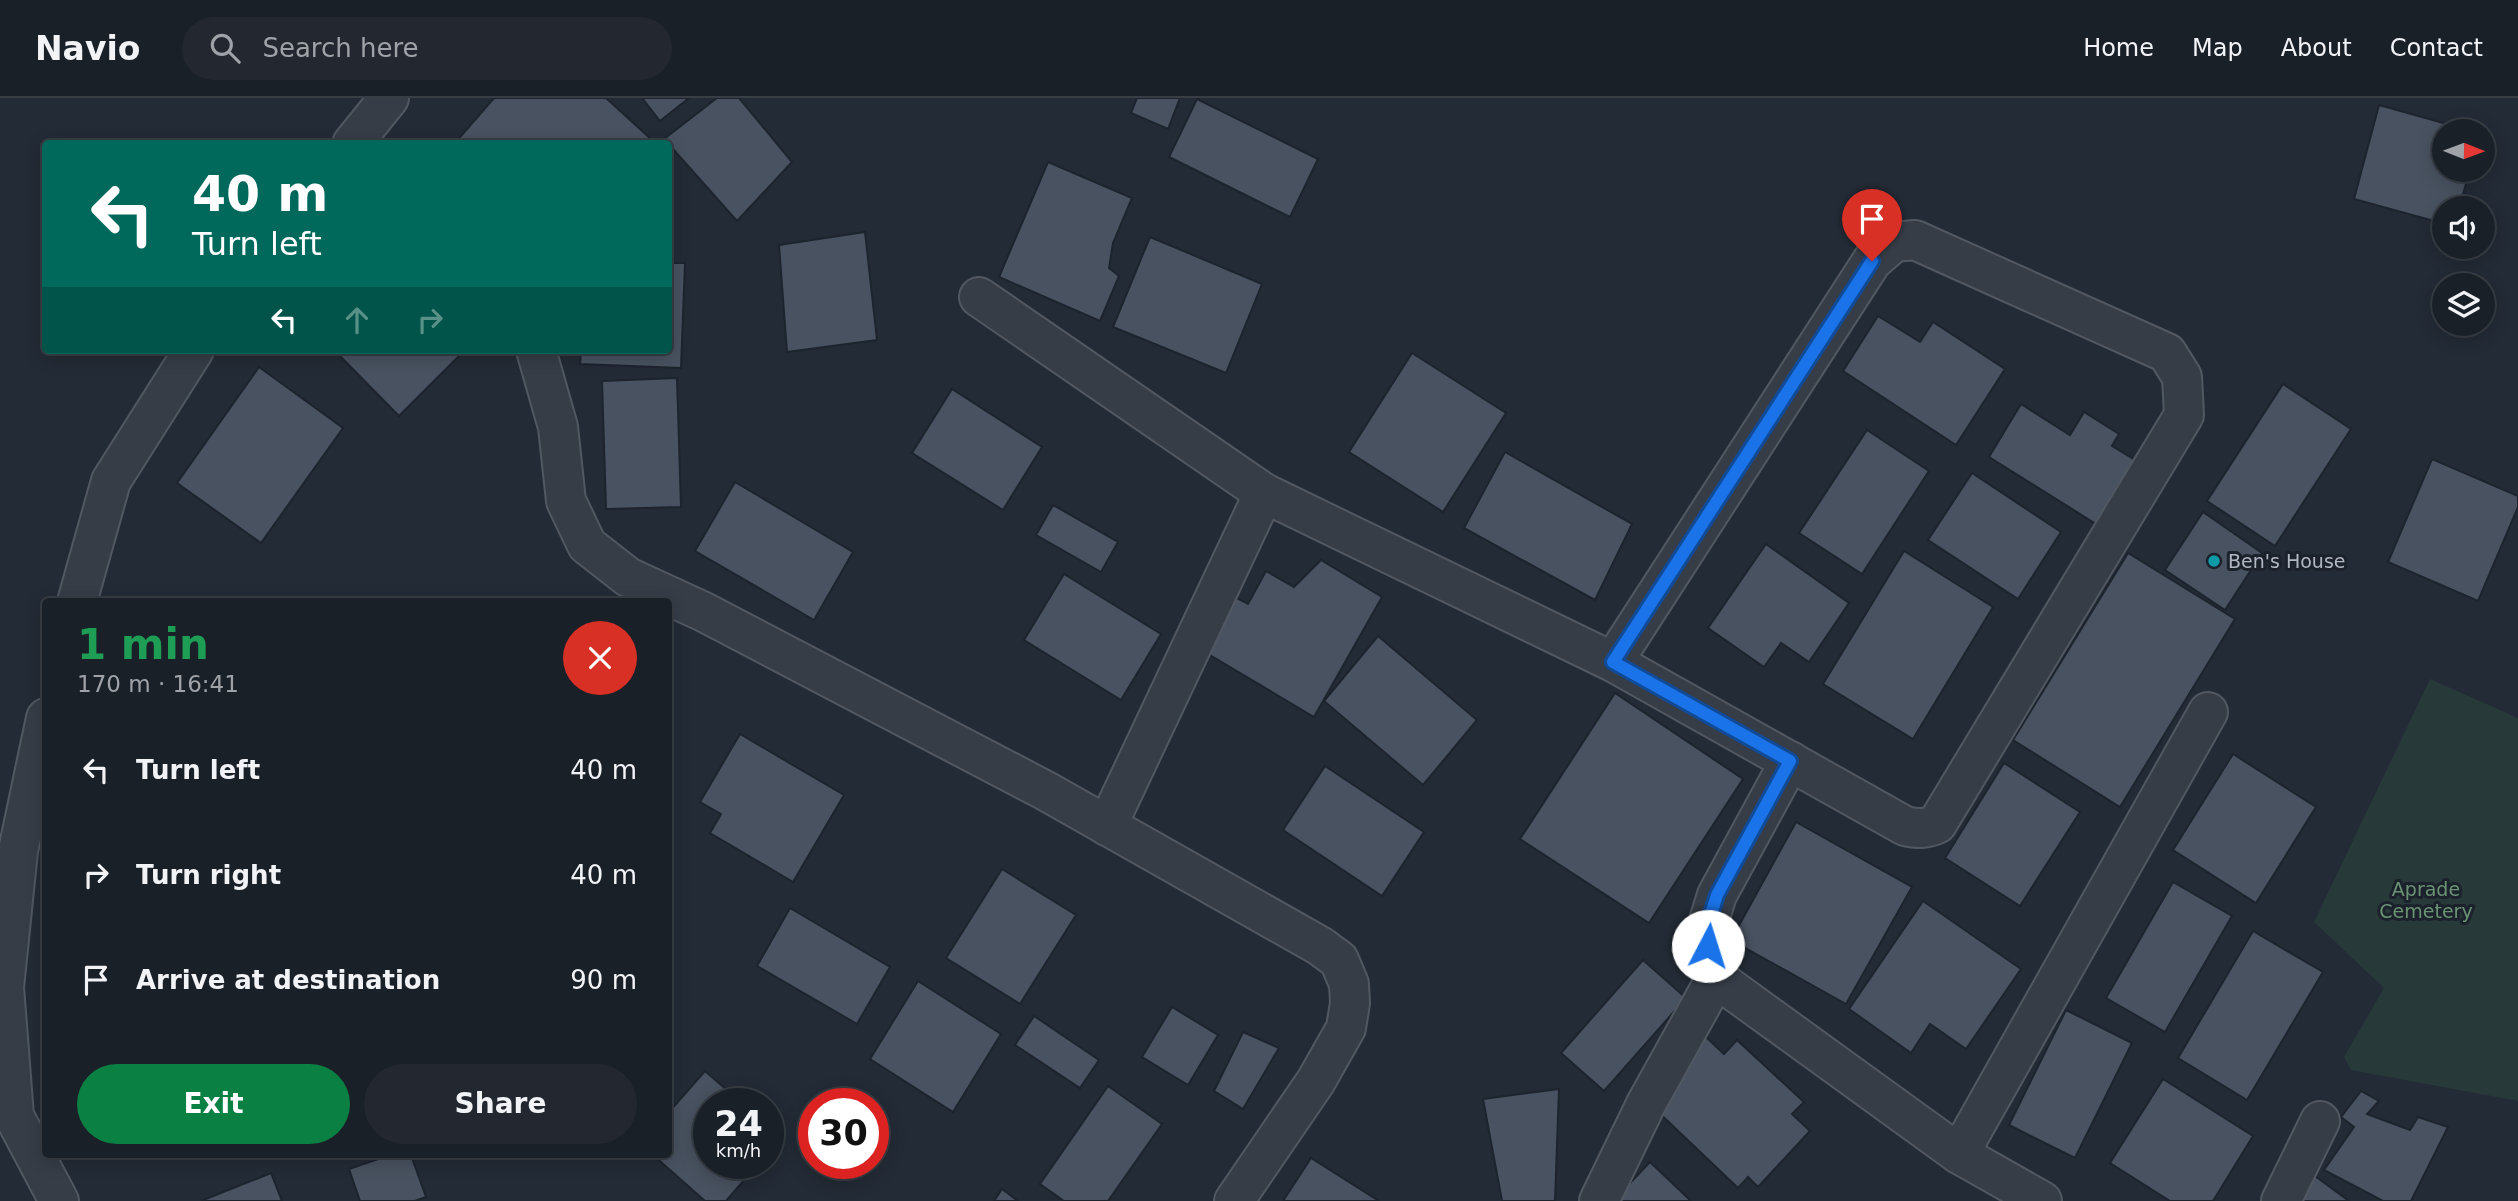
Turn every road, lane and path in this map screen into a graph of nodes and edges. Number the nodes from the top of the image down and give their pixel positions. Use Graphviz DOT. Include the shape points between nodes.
graph roads {
  1 [pos="389,98"];
  2 [pos="366,138"];
  3 [pos="979,297"];
  4 [pos="191,354"];
  5 [pos="537,354"];
  6 [pos="1264,493"];
  7 [pos="78,598"];
  8 [pos="1613,662"];
  9 [pos="2208,712"];
  10 [pos="42,737"];
  11 [pos="1790,761"];
  12 [pos="1107,826"];
  13 [pos="1716,978"];
  14 [pos="7,1116"];
  15 [pos="2320,1121"];
  16 [pos="1959,1154"];
  17 [pos="60,1201"];
  18 [pos="1234,1201"];
  19 [pos="1599,1201"];
  20 [pos="2042,1201"];
  21 [pos="2281,1201"];
  1 -- 2 [label="street"];
  3 -- 6 [label="street"];
  4 -- 7 [label="street" via="111,481"];
  5 -- 12 [label="street" via="558,427 566,500 587,545 628,577 705,612"];
  6 -- 8 [label="street"];
  6 -- 12 [label="street"];
  8 -- 11 [label="street"];
  8 -- 11 [label="street" via="1872,261 1894,242 1915,240 2167,353 2182,377 2184,415 1937,824 1905,826"];
  9 -- 16 [label="street"];
  10 -- 14 [label="street" via="18,851 4,987"];
  11 -- 13 [label="street" via="1717,895 1707,927"];
  12 -- 18 [label="street" via="1320,946 1339,960 1349,985 1346,1028 1316,1081"];
  13 -- 16 [label="street"];
  13 -- 19 [label="street"];
  14 -- 17 [label="street"];
  15 -- 21 [label="street"];
  16 -- 20 [label="street"];
}
